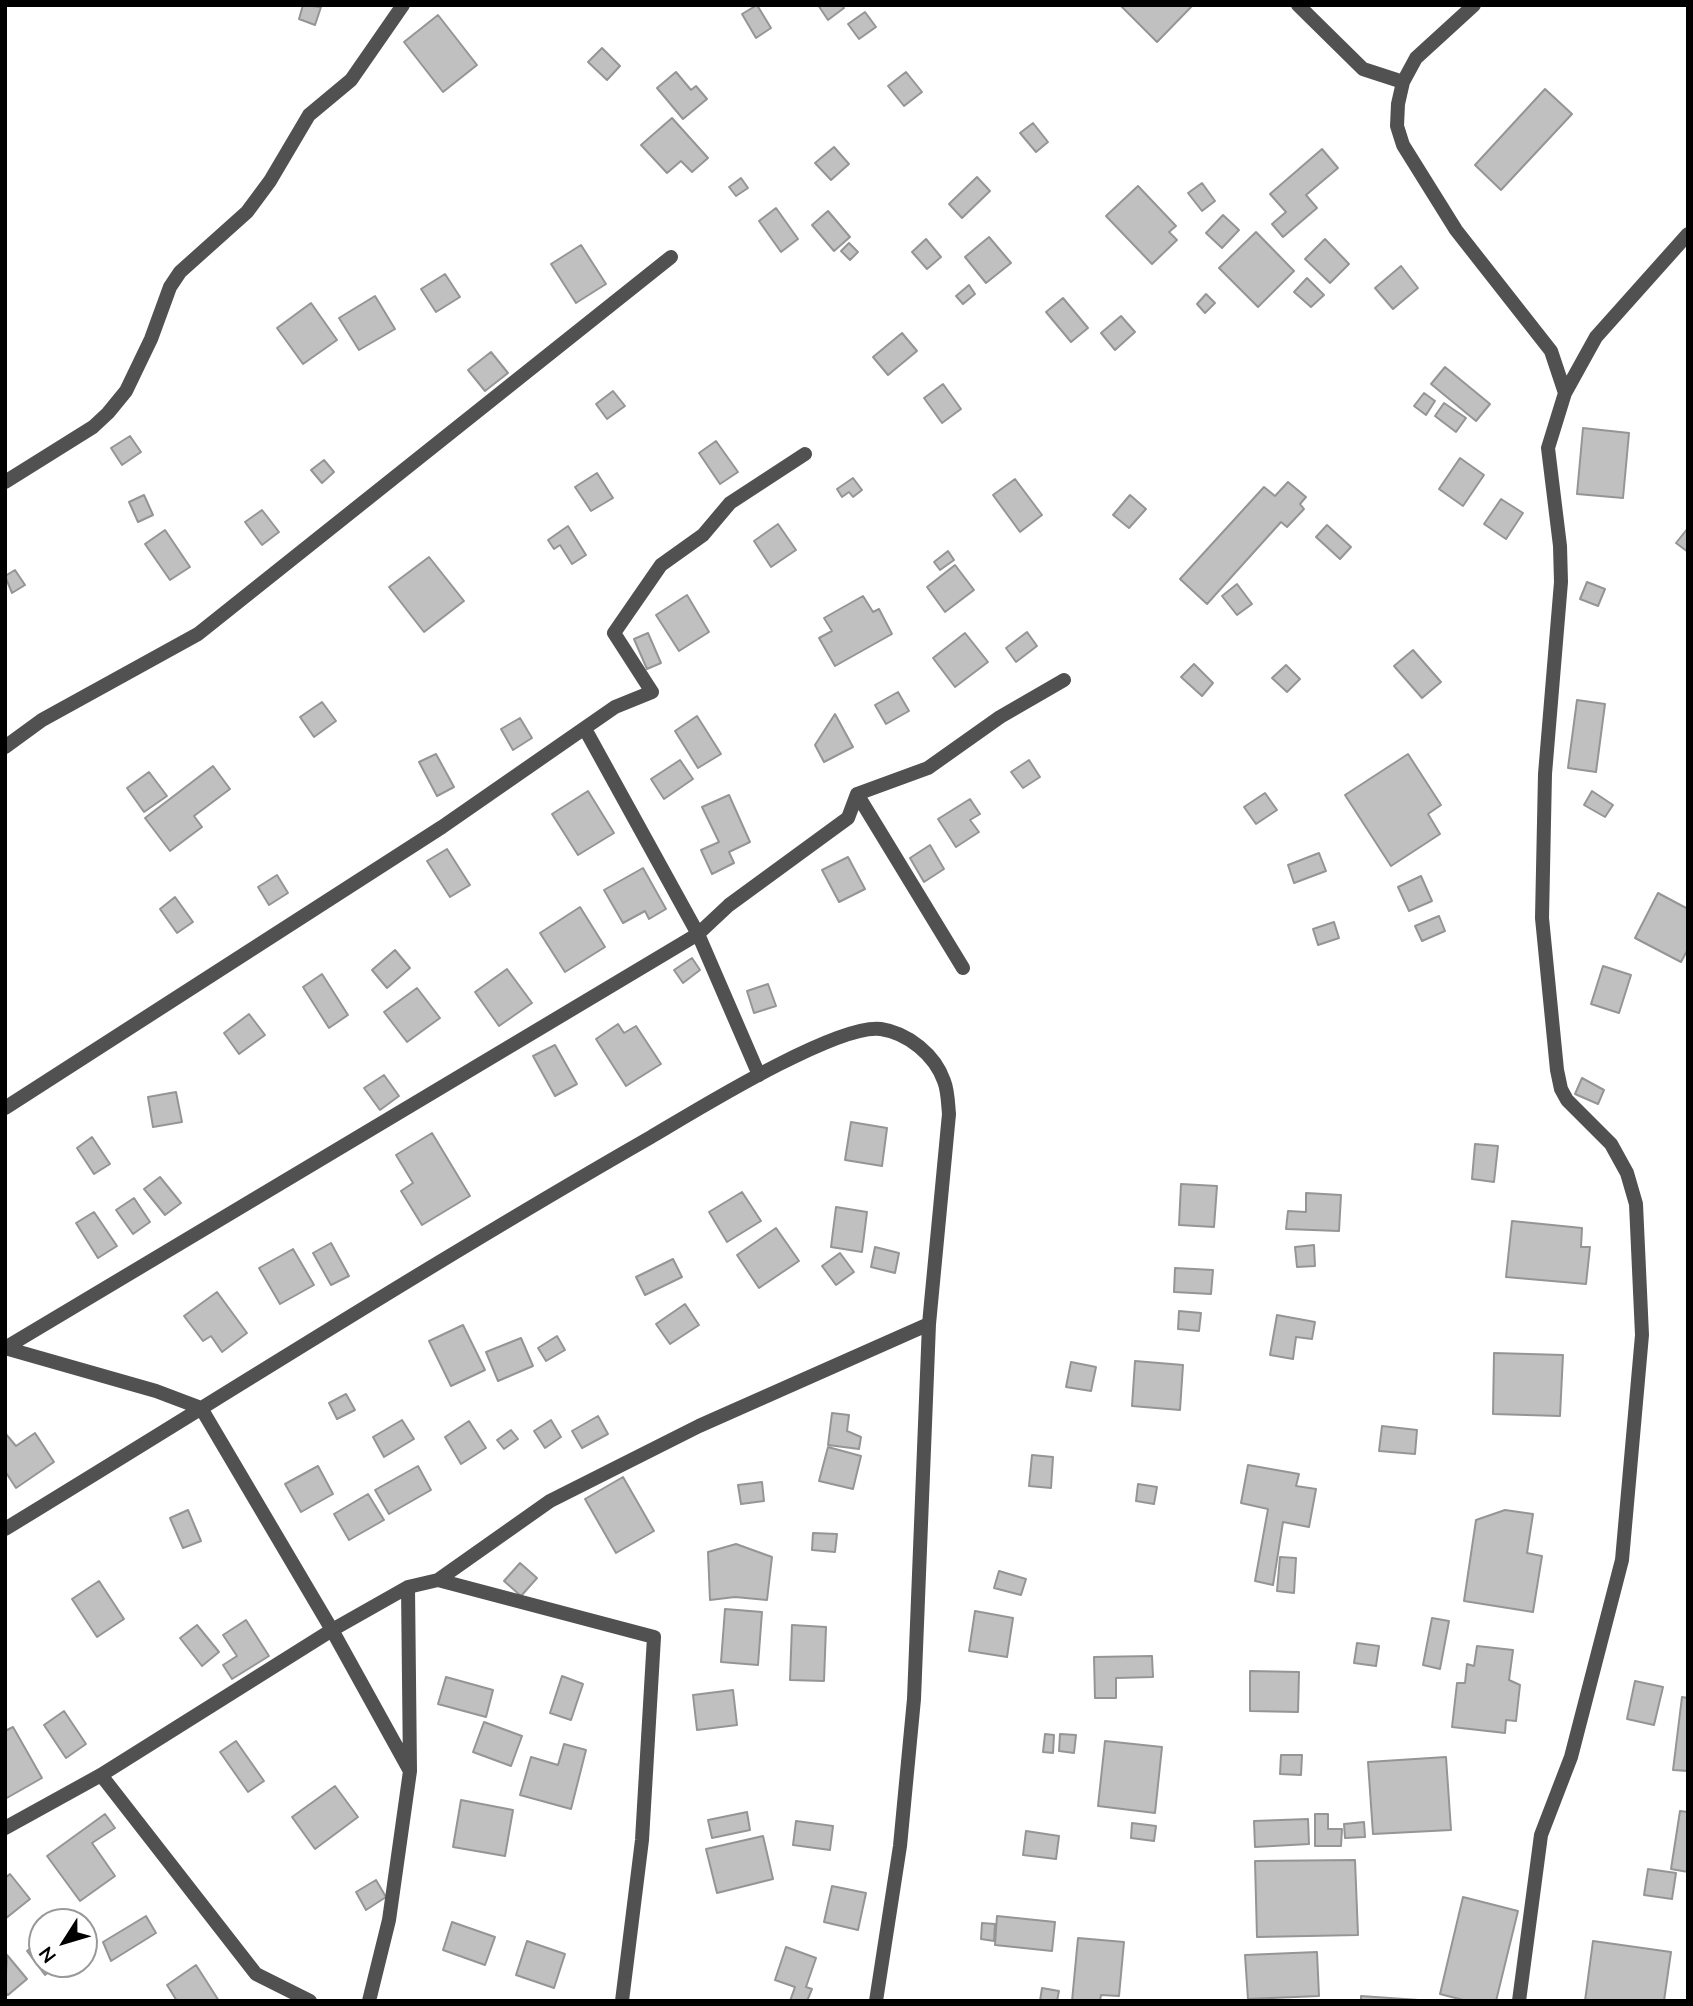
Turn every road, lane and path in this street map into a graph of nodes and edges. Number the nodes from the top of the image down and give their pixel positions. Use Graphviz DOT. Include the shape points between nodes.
graph roads {
  1 [pos="403,5"];
  2 [pos="1298,5"];
  3 [pos="1474,5"];
  4 [pos="1403,82"];
  5 [pos="1688,234"];
  6 [pos="671,257"];
  7 [pos="1565,393"];
  8 [pos="805,454"];
  9 [pos="5,482"];
  10 [pos="1064,681"];
  11 [pos="585,729"];
  12 [pos="5,747"];
  13 [pos="857,794"];
  14 [pos="698,934"];
  15 [pos="962,968"];
  16 [pos="759,1075"];
  17 [pos="5,1108"];
  18 [pos="929,1324"];
  19 [pos="5,1348"];
  20 [pos="201,1408"];
  21 [pos="5,1529"];
  22 [pos="438,1580"];
  23 [pos="408,1587"];
  24 [pos="332,1630"];
  25 [pos="410,1771"];
  26 [pos="101,1775"];
  27 [pos="5,1828"];
  28 [pos="310,2001"];
  29 [pos="369,2001"];
  30 [pos="622,2001"];
  31 [pos="876,2001"];
  32 [pos="1519,2001"];
  1 -- 9 [label="street" via="351,80 309,115 247,212 180,272 126,391 108,413"];
  2 -- 4 [label="street" via="1363,69"];
  3 -- 4 [label="street" via="1416,58"];
  4 -- 7 [label="street" via="1397,126 1403,145 1456,230 1551,351"];
  5 -- 7 [label="street" via="1596,337"];
  6 -- 12 [label="street" via="198,634 42,720"];
  7 -- 32 [label="street" via="1548,448 1561,582 1545,774 1542,918 1560,1089 1611,1144 1627,1173 1636,1204 1642,1335 1622,1560 1571,1757 1541,1835"];
  8 -- 11 [label="street" via="730,503 703,535 661,565 614,633 652,692 615,707"];
  10 -- 13 [label="street" via="1000,717 929,768"];
  11 -- 14 [label="street"];
  11 -- 17 [label="street" via="442,827"];
  13 -- 14 [label="street" via="848,818 729,905"];
  13 -- 15 [label="street"];
  14 -- 16 [label="street"];
  14 -- 19 [label="street"];
  16 -- 18 [label="street" via="856,1030 881,1029 908,1038 928,1055 944,1080 949,1114"];
  16 -- 20 [label="street" via="484,1233"];
  18 -- 22 [label="street" via="618,1465 550,1501"];
  18 -- 31 [label="street" via="914,1699 900,1846"];
  19 -- 20 [label="street"];
  20 -- 21 [label="street"];
  20 -- 24 [label="street"];
  22 -- 23 [label="street"];
  22 -- 30 [label="street" via="654,1637 642,1840"];
  23 -- 24 [label="street"];
  23 -- 25 [label="street"];
  24 -- 25 [label="street"];
  24 -- 26 [label="street"];
  25 -- 29 [label="street" via="389,1920"];
  26 -- 27 [label="street"];
  26 -- 28 [label="street" via="256,1973"];
}
